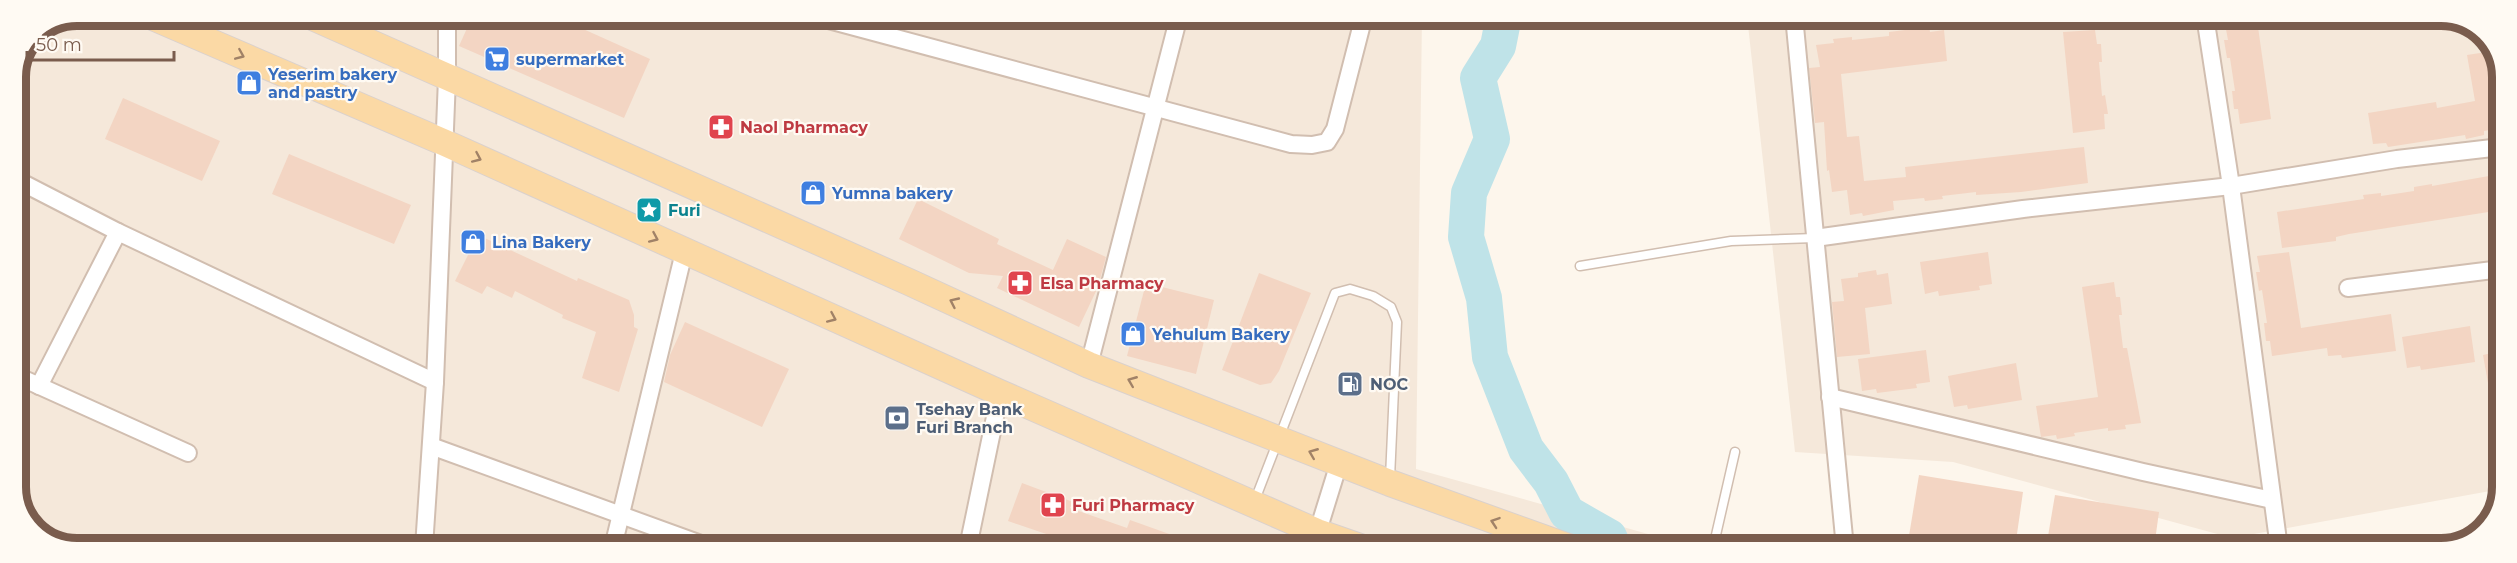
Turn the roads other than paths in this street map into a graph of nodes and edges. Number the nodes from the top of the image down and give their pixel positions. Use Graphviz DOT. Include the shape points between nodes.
graph roads {
  1 [pos="174,26"];
  2 [pos="332,26"];
  3 [pos="447,26"];
  4 [pos="851,26"];
  5 [pos="1177,26"];
  6 [pos="1361,26"];
  7 [pos="1795,26"];
  8 [pos="2207,26"];
  9 [pos="447,78"];
  10 [pos="1157,108"];
  11 [pos="443,142"];
  12 [pos="2491,148"];
  13 [pos="26,185"];
  14 [pos="2231,186"];
  15 [pos="118,232"];
  16 [pos="1815,238"];
  17 [pos="684,252"];
  18 [pos="1580,266"];
  19 [pos="2491,270"];
  20 [pos="2348,288"];
  21 [pos="1089,364"];
  22 [pos="26,380"];
  23 [pos="435,382"];
  24 [pos="39,386"];
  25 [pos="1000,393"];
  26 [pos="1830,397"];
  27 [pos="1278,439"];
  28 [pos="431,446"];
  29 [pos="1735,452"];
  30 [pos="188,453"];
  31 [pos="1340,463"];
  32 [pos="1390,483"];
  33 [pos="2272,500"];
  34 [pos="1253,504"];
  35 [pos="620,515"];
  36 [pos="425,538"];
  37 [pos="614,538"];
  38 [pos="684,538"];
  39 [pos="970,538"];
  40 [pos="1312,538"];
  41 [pos="1316,538"];
  42 [pos="1543,538"];
  43 [pos="1715,538"];
  44 [pos="1844,538"];
  45 [pos="2277,538"];
  1 -- 11 [label="main road, one-way"];
  2 -- 9 [label="main road"];
  3 -- 9 [label="street"];
  4 -- 10 [label="street"];
  5 -- 10 [label="street"];
  6 -- 10 [label="street" via="1335,129 1327,142 1292,144"];
  7 -- 16 [label="street"];
  8 -- 14 [label="street"];
  9 -- 11 [label="street"];
  21 -- 9 [label="main road, one-way"];
  10 -- 21 [label="street"];
  11 -- 17 [label="main road, one-way"];
  11 -- 23 [label="street"];
  12 -- 14 [label="street"];
  13 -- 15 [label="street"];
  14 -- 16 [label="street"];
  14 -- 33 [label="street"];
  15 -- 23 [label="street"];
  15 -- 24 [label="street"];
  16 -- 18 [label="lane" via="1731,241"];
  16 -- 26 [label="street"];
  17 -- 25 [label="main road, one-way"];
  17 -- 35 [label="street"];
  19 -- 20 [label="street"];
  27 -- 21 [label="main road, one-way"];
  22 -- 24 [label="street"];
  23 -- 28 [label="street"];
  24 -- 30 [label="street"];
  25 -- 34 [label="main road"];
  25 -- 39 [label="street"];
  26 -- 33 [label="street"];
  26 -- 44 [label="street"];
  31 -- 27 [label="main road, one-way"];
  27 -- 32 [label="lane" via="1335,293 1350,289 1373,297 1391,308 1397,321"];
  27 -- 34 [label="lane"];
  28 -- 35 [label="street"];
  28 -- 36 [label="street"];
  29 -- 43 [label="lane"];
  31 -- 32 [label="main road"];
  31 -- 41 [label="street"];
  42 -- 32 [label="main road, one-way"];
  33 -- 45 [label="street"];
  34 -- 40 [label="main road"];
  35 -- 37 [label="street"];
  35 -- 38 [label="street"];
}
